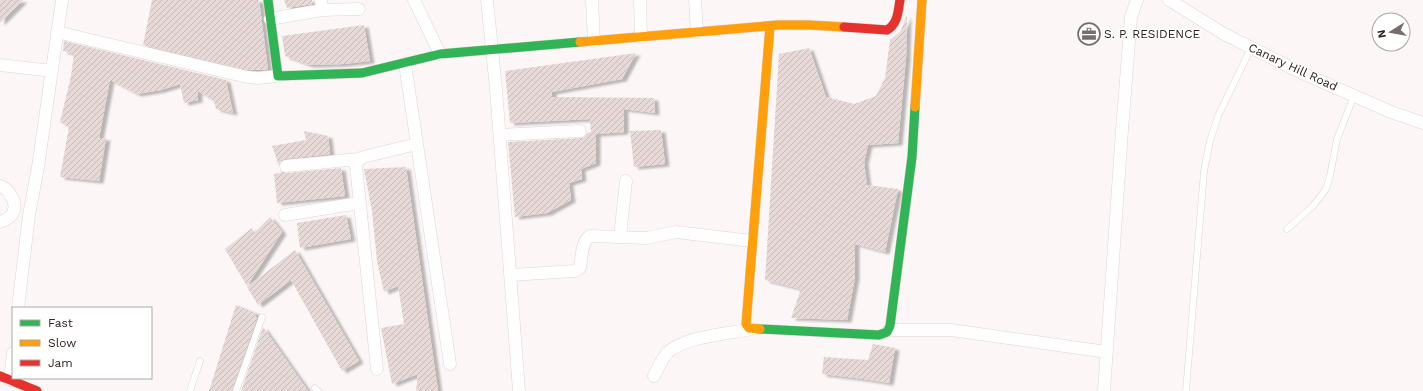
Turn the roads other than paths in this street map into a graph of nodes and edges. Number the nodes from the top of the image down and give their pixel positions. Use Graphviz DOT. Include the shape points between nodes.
graph roads {
  1 [pos="62,0"];
  2 [pos="268,0"];
  3 [pos="414,0"];
  4 [pos="488,0"];
  5 [pos="592,0"];
  6 [pos="640,0"];
  7 [pos="695,0"];
  8 [pos="900,0"];
  9 [pos="922,0"];
  10 [pos="1137,0"];
  11 [pos="1169,0"];
  12 [pos="321,5"];
  13 [pos="359,10"];
  14 [pos="270,19"];
  15 [pos="770,26"];
  16 [pos="57,32"];
  17 [pos="698,32"];
  18 [pos="641,37"];
  19 [pos="594,41"];
  20 [pos="1251,48"];
  21 [pos="493,49"];
  22 [pos="440,54"];
  23 [pos="405,64"];
  24 [pos="0,65"];
  25 [pos="52,71"];
  26 [pos="278,76"];
  27 [pos="1354,96"];
  28 [pos="1423,122"];
  29 [pos="580,131"];
  30 [pos="500,135"];
  31 [pos="417,144"];
  32 [pos="359,158"];
  33 [pos="286,166"];
  34 [pos="626,181"];
  35 [pos="0,186"];
  36 [pos="359,203"];
  37 [pos="286,215"];
  38 [pos="0,222"];
  39 [pos="1287,229"];
  40 [pos="620,236"];
  41 [pos="752,241"];
  42 [pos="510,275"];
  43 [pos="18,307"];
  44 [pos="262,318"];
  45 [pos="752,329"];
  46 [pos="889,330"];
  47 [pos="1107,352"];
  48 [pos="12,356"];
  49 [pos="200,361"];
  50 [pos="450,364"];
  51 [pos="377,369"];
  52 [pos="654,376"];
  53 [pos="5,378"];
  54 [pos="37,391"];
  55 [pos="190,391"];
  56 [pos="236,391"];
  57 [pos="519,391"];
  58 [pos="1104,391"];
  59 [pos="1186,391"];
  1 -- 16 [label="street"];
  2 -- 14 [label="street"];
  3 -- 22 [label="street"];
  4 -- 21 [label="street"];
  5 -- 19 [label="street"];
  6 -- 18 [label="street"];
  7 -- 17 [label="street"];
  8 -- 15 [label="street" via="894,25 887,30 809,25"];
  9 -- 46 [label="street" via="912,157"];
  10 -- 47 [label="street" via="1130,25"];
  11 -- 20 [label="street, Canary Hill Road"];
  12 -- 13 [label="street"];
  12 -- 14 [label="street"];
  14 -- 26 [label="street"];
  15 -- 17 [label="street"];
  15 -- 41 [label="street"];
  16 -- 25 [label="street"];
  16 -- 26 [label="street" via="246,77"];
  17 -- 18 [label="street"];
  18 -- 19 [label="street"];
  19 -- 21 [label="street"];
  20 -- 27 [label="street, Canary Hill Road"];
  20 -- 59 [label="lane" via="1218,116 1204,170"];
  21 -- 22 [label="street"];
  21 -- 30 [label="street"];
  22 -- 23 [label="street"];
  23 -- 26 [label="street" via="362,73"];
  23 -- 31 [label="street"];
  24 -- 25 [label="street"];
  25 -- 43 [label="street" via="29,214"];
  27 -- 28 [label="street, Canary Hill Road"];
  27 -- 39 [label="lane" via="1337,139 1326,189"];
  29 -- 30 [label="street"];
  30 -- 42 [label="street"];
  31 -- 32 [label="street"];
  31 -- 50 [label="street"];
  32 -- 33 [label="street"];
  32 -- 36 [label="street" via="355,171"];
  34 -- 40 [label="street"];
  35 -- 38 [label="street" via="11,195 14,204 13,212"];
  36 -- 37 [label="street"];
  36 -- 51 [label="street"];
  40 -- 41 [label="street" via="647,238 676,232"];
  40 -- 42 [label="street" via="595,235 586,238 580,268 575,271"];
  41 -- 45 [label="street" via="745,322 747,327"];
  42 -- 57 [label="street"];
  44 -- 56 [label="lane"];
  45 -- 46 [label="street" via="879,335"];
  45 -- 52 [label="street" via="680,344 667,353"];
  46 -- 47 [label="street" via="951,330"];
  47 -- 58 [label="street"];
  48 -- 53 [label="street"];
  49 -- 55 [label="lane"];
  53 -- 54 [label="street"];
}
